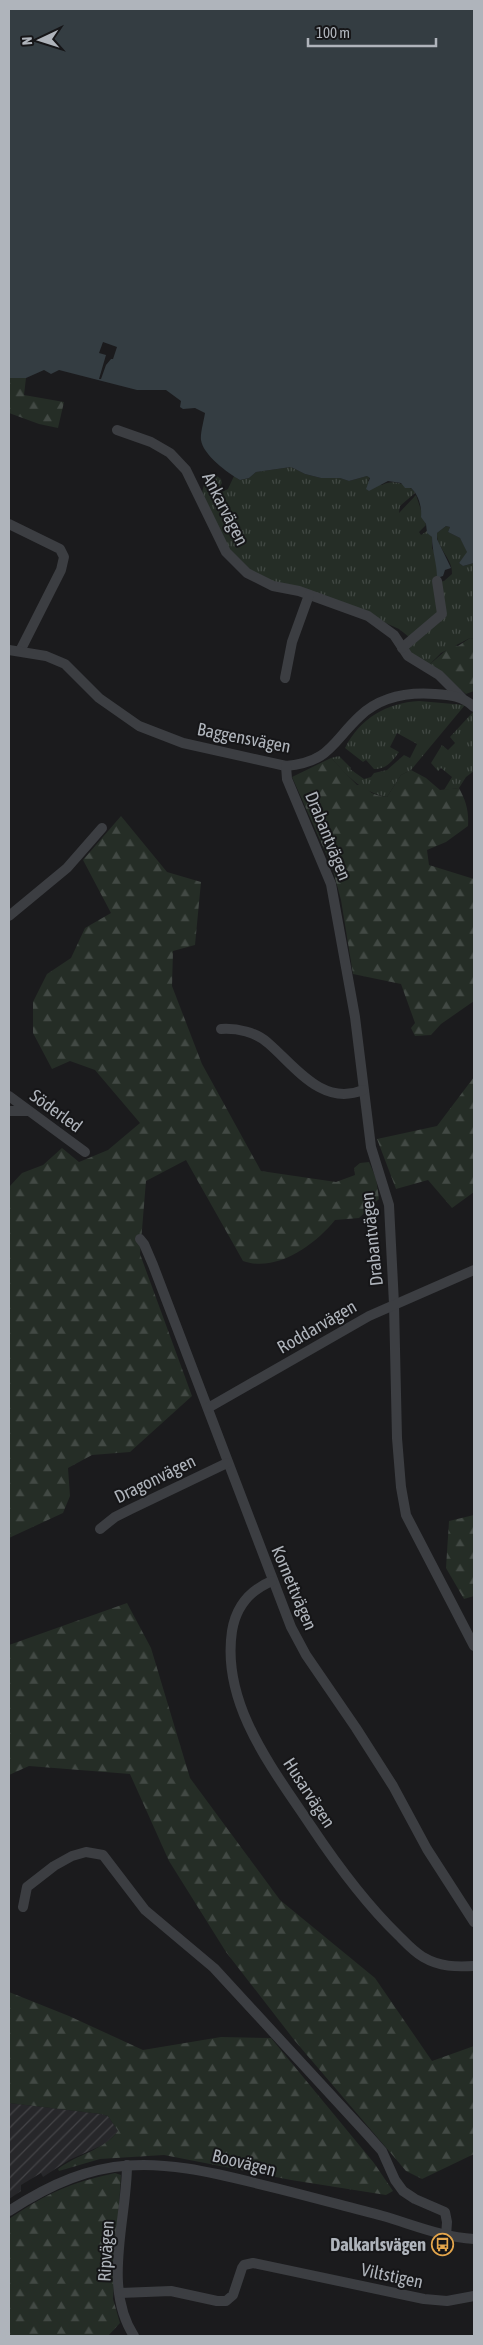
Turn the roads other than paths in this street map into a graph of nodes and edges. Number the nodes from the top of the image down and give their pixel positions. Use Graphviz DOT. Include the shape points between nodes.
graph roads {
  1 [pos="117,430"];
  2 [pos="9,524"];
  3 [pos="437,581"];
  4 [pos="309,595"];
  5 [pos="402,648"];
  6 [pos="9,650"];
  7 [pos="20,651"];
  8 [pos="285,678"];
  9 [pos="462,698"];
  10 [pos="474,707"];
  11 [pos="286,766"];
  12 [pos="102,828"];
  13 [pos="9,916"];
  14 [pos="220,1029"];
  15 [pos="363,1090"];
  16 [pos="9,1096"];
  17 [pos="9,1110"];
  18 [pos="28,1111"];
  19 [pos="85,1152"];
  20 [pos="140,1240"];
  21 [pos="474,1270"];
  22 [pos="394,1304"];
  23 [pos="208,1408"];
  24 [pos="227,1463"];
  25 [pos="100,1529"];
  26 [pos="272,1580"];
  27 [pos="474,1646"];
  28 [pos="23,1907"];
  29 [pos="474,1922"];
  30 [pos="474,1966"];
  31 [pos="127,2165"];
  32 [pos="9,2211"];
  33 [pos="446,2236"];
  34 [pos="474,2239"];
  35 [pos="120,2293"];
  36 [pos="474,2296"];
  37 [pos="134,2336"];
  1 -- 4 [label="street, Ankarvägen" via="151,442 170,453 186,470 226,552 247,573 273,586"];
  2 -- 7 [label="street" via="60,549 64,557 61,570"];
  3 -- 5 [label="street" via="442,614"];
  4 -- 5 [label="street, Ankarvägen" via="368,616 394,635"];
  4 -- 8 [label="street" via="292,642"];
  5 -- 9 [label="street, Ankarvägen" via="408,656 439,675"];
  6 -- 7 [label="street, Baggensvägen"];
  7 -- 11 [label="street, Baggensvägen" via="65,664 99,698 138,726 183,743"];
  9 -- 10 [label="street"];
  9 -- 11 [label="street, Baggensvägen" via="415,694 386,700 361,715 329,751 301,764"];
  11 -- 15 [label="street, Drabantvägen" via="287,778 331,884 355,1017"];
  12 -- 13 [label="street" via="67,868"];
  14 -- 15 [label="street" via="242,1030 260,1037 321,1088 352,1094"];
  15 -- 22 [label="street, Drabantvägen" via="370,1147 388,1205"];
  16 -- 18 [label="street, Söderled"];
  17 -- 18 [label="street"];
  18 -- 19 [label="street, Söderled"];
  20 -- 23 [label="street, Kornettvägen" via="153,1265"];
  21 -- 22 [label="street, Roddarvägen"];
  22 -- 23 [label="street, Roddarvägen"];
  22 -- 27 [label="street, Drabantvägen" via="397,1438 406,1515"];
  23 -- 24 [label="street, Kornettvägen"];
  24 -- 25 [label="street, Dragonvägen" via="115,1517"];
  24 -- 26 [label="street, Kornettvägen"];
  26 -- 29 [label="street, Kornettvägen" via="306,1655 393,1786 428,1850"];
  26 -- 30 [label="street, Husarvägen" via="256,1588 241,1606 233,1625 230,1645 241,1705 264,1754 326,1848 386,1924 432,1962 444,1966"];
  28 -- 33 [label="street" via="27,1887 54,1866 80,1853 104,1855 145,1910 214,1968 366,2133 382,2151 403,2191 415,2200 445,2212"];
  31 -- 32 [label="street, Boovägen" via="92,2171 62,2181"];
  31 -- 33 [label="street, Boovägen" via="159,2164 199,2169"];
  31 -- 35 [label="street, Ripvägen" via="119,2243"];
  33 -- 34 [label="street, Boovägen"];
  35 -- 36 [label="street, Viltstigen" via="171,2291 226,2301 233,2295 244,2265 253,2263 424,2299 447,2301"];
  35 -- 37 [label="street, Ripvägen" via="123,2314"];
}
